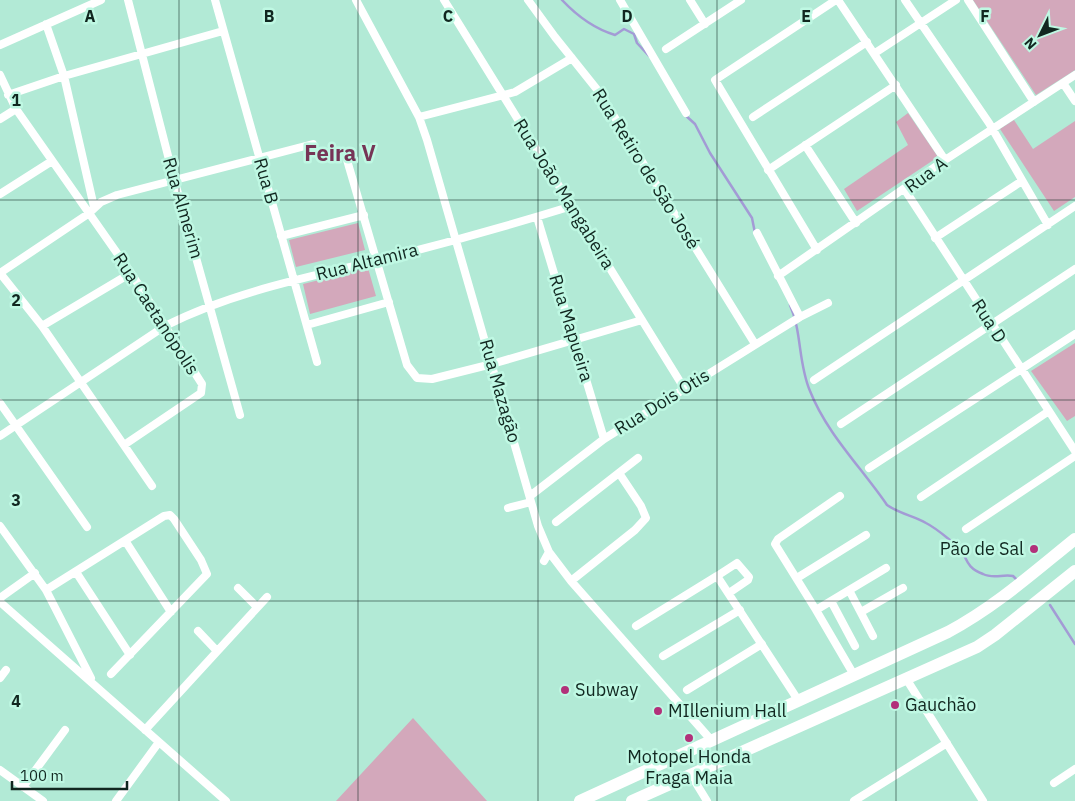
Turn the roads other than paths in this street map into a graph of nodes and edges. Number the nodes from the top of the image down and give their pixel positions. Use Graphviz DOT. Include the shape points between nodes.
graph roads {
  1 [pos="101,0"];
  2 [pos="128,0"];
  3 [pos="215,0"];
  4 [pos="356,0"];
  5 [pos="444,0"];
  6 [pos="528,0"];
  7 [pos="620,0"];
  8 [pos="690,0"];
  9 [pos="741,0"];
  10 [pos="837,0"];
  11 [pos="905,0"];
  12 [pos="956,0"];
  13 [pos="968,0"];
  14 [pos="46,24"];
  15 [pos="705,24"];
  16 [pos="921,24"];
  17 [pos="223,31"];
  18 [pos="867,42"];
  19 [pos="0,45"];
  20 [pos="666,49"];
  21 [pos="142,53"];
  22 [pos="875,53"];
  23 [pos="572,58"];
  24 [pos="0,75"];
  25 [pos="1075,75"];
  26 [pos="64,76"];
  27 [pos="1062,83"];
  28 [pos="896,85"];
  29 [pos="8,95"];
  30 [pos="503,95"];
  31 [pos="1075,101"];
  32 [pos="1034,102"];
  33 [pos="16,109"];
  34 [pos="686,112"];
  35 [pos="419,117"];
  36 [pos="753,117"];
  37 [pos="0,119"];
  38 [pos="992,131"];
  39 [pos="312,144"];
  40 [pos="805,145"];
  41 [pos="259,157"];
  42 [pos="347,160"];
  43 [pos="945,160"];
  44 [pos="52,161"];
  45 [pos="768,170"];
  46 [pos="174,179"];
  47 [pos="1022,181"];
  48 [pos="905,190"];
  49 [pos="0,194"];
  50 [pos="572,206"];
  51 [pos="1075,206"];
  52 [pos="94,207"];
  53 [pos="88,214"];
  54 [pos="364,215"];
  55 [pos="537,217"];
  56 [pos="856,223"];
  57 [pos="1048,224"];
  58 [pos="757,233"];
  59 [pos="281,236"];
  60 [pos="935,238"];
  61 [pos="457,239"];
  62 [pos="817,250"];
  63 [pos="376,260"];
  64 [pos="1075,269"];
  65 [pos="0,273"];
  66 [pos="131,273"];
  67 [pos="778,276"];
  68 [pos="293,281"];
  69 [pos="963,281"];
  70 [pos="389,302"];
  71 [pos="828,303"];
  72 [pos="210,306"];
  73 [pos="799,318"];
  74 [pos="642,320"];
  75 [pos="306,325"];
  76 [pos="991,325"];
  77 [pos="42,326"];
  78 [pos="165,326"];
  79 [pos="1075,334"];
  80 [pos="575,340"];
  81 [pos="755,344"];
  82 [pos="317,362"];
  83 [pos="492,364"];
  84 [pos="1021,369"];
  85 [pos="814,380"];
  86 [pos="80,382"];
  87 [pos="684,388"];
  88 [pos="0,403"];
  89 [pos="1049,411"];
  90 [pos="240,415"];
  91 [pos="841,424"];
  92 [pos="16,425"];
  93 [pos="0,436"];
  94 [pos="604,439"];
  95 [pos="124,445"];
  96 [pos="1075,450"];
  97 [pos="1075,456"];
  98 [pos="638,458"];
  99 [pos="869,468"];
  100 [pos="618,473"];
  101 [pos="152,486"];
  102 [pos="840,496"];
  103 [pos="921,497"];
  104 [pos="530,499"];
  105 [pos="508,508"];
  106 [pos="556,522"];
  107 [pos="0,526"];
  108 [pos="87,527"];
  109 [pos="966,529"];
  110 [pos="866,535"];
  111 [pos="1075,540"];
  112 [pos="126,542"];
  113 [pos="549,552"];
  114 [pos="544,561"];
  115 [pos="886,568"];
  116 [pos="1075,571"];
  117 [pos="76,572"];
  118 [pos="35,573"];
  119 [pos="717,576"];
  120 [pos="797,578"];
  121 [pos="571,582"];
  122 [pos="238,588"];
  123 [pos="903,588"];
  124 [pos="46,590"];
  125 [pos="849,590"];
  126 [pos="728,593"];
  127 [pos="267,597"];
  128 [pos="0,598"];
  129 [pos="831,601"];
  130 [pos="0,602"];
  131 [pos="257,607"];
  132 [pos="740,610"];
  133 [pos="816,610"];
  134 [pos="171,612"];
  135 [pos="861,612"];
  136 [pos="636,626"];
  137 [pos="198,631"];
  138 [pos="873,636"];
  139 [pos="762,644"];
  140 [pos="855,646"];
  141 [pos="216,650"];
  142 [pos="130,655"];
  143 [pos="662,656"];
  144 [pos="6,670"];
  145 [pos="112,674"];
  146 [pos="854,675"];
  147 [pos="0,678"];
  148 [pos="907,680"];
  149 [pos="93,682"];
  150 [pos="687,690"];
  151 [pos="798,700"];
  152 [pos="65,730"];
  153 [pos="145,730"];
  154 [pos="712,741"];
  155 [pos="158,742"];
  156 [pos="947,743"];
  157 [pos="1075,769"];
  158 [pos="0,770"];
  159 [pos="691,775"];
  160 [pos="1054,783"];
  161 [pos="23,787"];
  162 [pos="606,789"];
  163 [pos="43,801"];
  164 [pos="116,801"];
  165 [pos="226,801"];
  166 [pos="580,801"];
  167 [pos="584,801"];
  168 [pos="594,801"];
  169 [pos="600,801"];
  170 [pos="632,801"];
  171 [pos="707,801"];
  172 [pos="854,801"];
  173 [pos="983,801"];
  1 -- 14 [label="street"];
  2 -- 21 [label="street, Rua Almerim"];
  3 -- 17 [label="street, Rua B"];
  4 -- 35 [label="street, Rua Mazagão"];
  5 -- 30 [label="street, Rua João Mangabeira"];
  6 -- 23 [label="street, Rua Retiro de São José"];
  7 -- 34 [label="street"];
  8 -- 15 [label="street"];
  9 -- 15 [label="street"];
  10 -- 18 [label="street"];
  10 -- 45 [label="street" via="715,80"];
  11 -- 16 [label="street"];
  12 -- 16 [label="street"];
  13 -- 32 [label="street"];
  14 -- 19 [label="street"];
  14 -- 26 [label="street"];
  15 -- 20 [label="street"];
  16 -- 22 [label="street"];
  16 -- 38 [label="street"];
  17 -- 21 [label="street"];
  17 -- 41 [label="street, Rua B"];
  18 -- 22 [label="street"];
  18 -- 36 [label="street"];
  21 -- 26 [label="street"];
  21 -- 46 [label="street, Rua Almerim"];
  22 -- 28 [label="street"];
  23 -- 30 [label="street" via="521,89"];
  23 -- 81 [label="street, Rua Retiro de São José" via="599,92"];
  24 -- 29 [label="street, Rua Caetanópolis"];
  25 -- 27 [label="street, Rua A"];
  26 -- 29 [label="street"];
  26 -- 52 [label="street"];
  27 -- 31 [label="street"];
  27 -- 32 [label="street, Rua A"];
  28 -- 40 [label="street"];
  28 -- 43 [label="street"];
  29 -- 33 [label="street, Rua Caetanópolis"];
  30 -- 35 [label="street"];
  30 -- 50 [label="street, Rua João Mangabeira"];
  32 -- 38 [label="street, Rua A"];
  33 -- 37 [label="street"];
  33 -- 44 [label="street, Rua Caetanópolis"];
  35 -- 61 [label="street, Rua Mazagão"];
  38 -- 43 [label="street, Rua A"];
  38 -- 47 [label="street"];
  39 -- 41 [label="street"];
  40 -- 45 [label="street"];
  40 -- 56 [label="street"];
  41 -- 46 [label="street"];
  41 -- 59 [label="street, Rua B"];
  42 -- 54 [label="street"];
  43 -- 48 [label="street, Rua A"];
  44 -- 49 [label="street"];
  44 -- 53 [label="street, Rua Caetanópolis"];
  45 -- 62 [label="street"];
  46 -- 52 [label="street" via="118,194"];
  46 -- 72 [label="street, Rua Almerim"];
  47 -- 57 [label="street"];
  47 -- 60 [label="street"];
  48 -- 56 [label="street, Rua A"];
  48 -- 60 [label="street, Rua D"];
  50 -- 55 [label="street, Rua Altamira"];
  50 -- 74 [label="street, Rua João Mangabeira"];
  51 -- 57 [label="street"];
  52 -- 53 [label="street"];
  53 -- 65 [label="street"];
  53 -- 66 [label="street, Rua Caetanópolis"];
  54 -- 59 [label="street"];
  54 -- 63 [label="street"];
  55 -- 61 [label="street, Rua Altamira"];
  55 -- 80 [label="street, Rua Mapueira"];
  56 -- 62 [label="street, Rua A"];
  57 -- 69 [label="street"];
  58 -- 67 [label="street"];
  59 -- 68 [label="street, Rua B"];
  60 -- 69 [label="street, Rua D"];
  61 -- 63 [label="street, Rua Altamira"];
  61 -- 83 [label="street, Rua Mazagão"];
  62 -- 67 [label="street, Rua A"];
  63 -- 68 [label="street, Rua Altamira"];
  63 -- 70 [label="street"];
  64 -- 76 [label="street"];
  65 -- 77 [label="street"];
  66 -- 77 [label="street"];
  66 -- 78 [label="street, Rua Caetanópolis"];
  67 -- 73 [label="street"];
  68 -- 72 [label="street, Rua Altamira"];
  68 -- 75 [label="street, Rua B"];
  69 -- 76 [label="street, Rua D"];
  69 -- 85 [label="street"];
  70 -- 75 [label="street"];
  70 -- 83 [label="street" via="411,373 422,379"];
  71 -- 73 [label="street, Rua Dois Otis"];
  72 -- 78 [label="street, Rua Altamira"];
  72 -- 90 [label="street, Rua Almerim"];
  73 -- 81 [label="street, Rua Dois Otis"];
  74 -- 80 [label="street"];
  74 -- 87 [label="street, Rua João Mangabeira"];
  75 -- 82 [label="street, Rua B"];
  76 -- 84 [label="street, Rua D"];
  76 -- 91 [label="street"];
  77 -- 86 [label="street"];
  78 -- 86 [label="street, Rua Altamira"];
  78 -- 95 [label="street, Rua Caetanópolis" via="202,384 202,390"];
  79 -- 84 [label="street"];
  80 -- 83 [label="street"];
  80 -- 94 [label="street, Rua Mapueira"];
  81 -- 87 [label="street, Rua Dois Otis"];
  83 -- 104 [label="street, Rua Mazagão"];
  84 -- 89 [label="street, Rua D"];
  84 -- 99 [label="street"];
  86 -- 92 [label="street, Rua Altamira"];
  86 -- 95 [label="street"];
  87 -- 94 [label="street, Rua Dois Otis"];
  88 -- 92 [label="street"];
  89 -- 96 [label="street, Rua D"];
  89 -- 103 [label="street"];
  92 -- 93 [label="street, Rua Altamira"];
  92 -- 108 [label="street"];
  94 -- 104 [label="street, Rua Dois Otis"];
  95 -- 101 [label="street"];
  97 -- 109 [label="street"];
  98 -- 100 [label="street"];
  100 -- 106 [label="street"];
  100 -- 121 [label="street" via="646,518"];
  102 -- 120 [label="street" via="776,542 775,546"];
  104 -- 105 [label="street"];
  104 -- 113 [label="street, Rua Mazagão" via="535,527"];
  107 -- 118 [label="street"];
  110 -- 120 [label="street"];
  111 -- 146 [label="main road" via="971,620"];
  112 -- 117 [label="street"];
  112 -- 134 [label="street"];
  112 -- 134 [label="street" via="167,515 183,532 207,574"];
  113 -- 114 [label="street"];
  113 -- 121 [label="street, Rua Mazagão"];
  115 -- 125 [label="street"];
  116 -- 148 [label="main road" via="977,647"];
  117 -- 124 [label="street"];
  117 -- 142 [label="street"];
  118 -- 124 [label="street"];
  118 -- 128 [label="street"];
  119 -- 126 [label="street"];
  119 -- 126 [label="street" via="737,563 749,577"];
  119 -- 136 [label="street"];
  120 -- 133 [label="street"];
  121 -- 154 [label="street, Rua Mazagão"];
  122 -- 131 [label="street"];
  123 -- 135 [label="street"];
  124 -- 149 [label="street"];
  125 -- 129 [label="street"];
  125 -- 135 [label="street"];
  126 -- 132 [label="street"];
  127 -- 131 [label="street"];
  129 -- 133 [label="street"];
  129 -- 140 [label="street"];
  130 -- 149 [label="street"];
  131 -- 141 [label="street"];
  132 -- 139 [label="street"];
  132 -- 143 [label="street"];
  133 -- 146 [label="street"];
  134 -- 142 [label="street"];
  135 -- 138 [label="street"];
  137 -- 141 [label="street"];
  139 -- 150 [label="street"];
  139 -- 151 [label="street"];
  141 -- 153 [label="street"];
  142 -- 145 [label="street"];
  144 -- 147 [label="street"];
  146 -- 151 [label="main road"];
  148 -- 156 [label="street"];
  148 -- 159 [label="main road"];
  149 -- 153 [label="street"];
  151 -- 154 [label="main road"];
  152 -- 161 [label="street"];
  153 -- 155 [label="street"];
  154 -- 162 [label="main road"];
  155 -- 164 [label="street"];
  155 -- 165 [label="street"];
  156 -- 172 [label="street"];
  156 -- 173 [label="street"];
  157 -- 160 [label="street"];
  158 -- 161 [label="street"];
  159 -- 170 [label="main road"];
  159 -- 171 [label="street"];
  161 -- 163 [label="street"];
  162 -- 166 [label="main road"];
  162 -- 169 [label="main road"];
  167 -- 168 [label="main road"];
}
